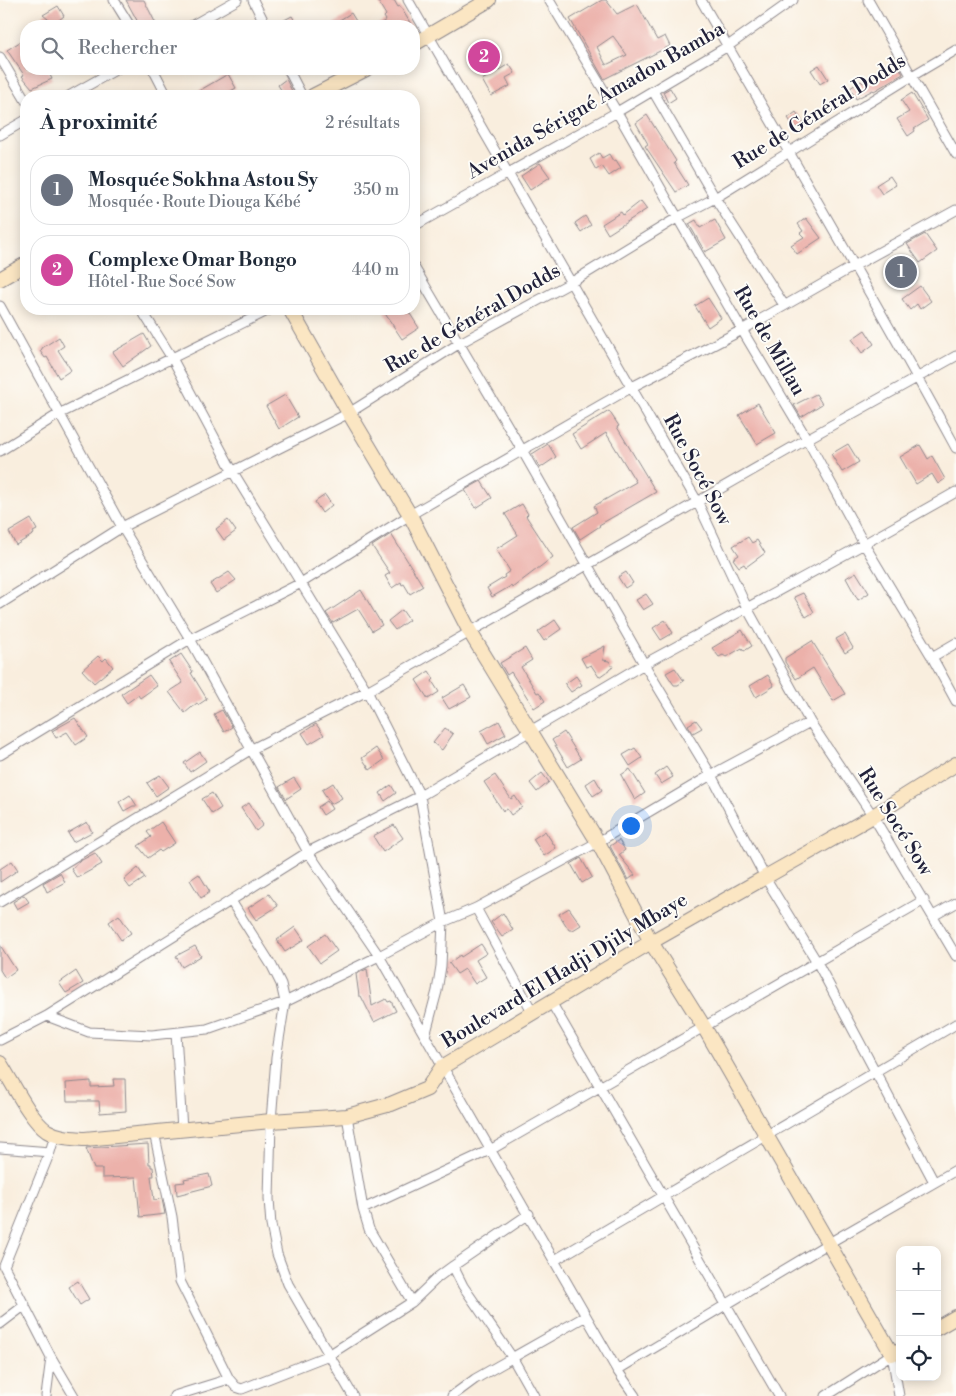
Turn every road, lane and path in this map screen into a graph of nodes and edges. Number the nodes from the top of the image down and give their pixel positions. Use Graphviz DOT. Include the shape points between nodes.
graph roads {
  1 [pos="114,0"];
  2 [pos="237,0"];
  3 [pos="253,0"];
  4 [pos="408,0"];
  5 [pos="489,0"];
  6 [pos="549,0"];
  7 [pos="701,0"];
  8 [pos="793,0"];
  9 [pos="868,0"];
  10 [pos="126,20"];
  11 [pos="202,20"];
  12 [pos="263,20"];
  13 [pos="419,20"];
  14 [pos="420,21"];
  15 [pos="429,37"];
  16 [pos="420,41"];
  17 [pos="728,46"];
  18 [pos="956,50"];
  19 [pos="0,57"];
  20 [pos="106,75"];
  21 [pos="156,75"];
  22 [pos="291,75"];
  23 [pos="354,75"];
  24 [pos="912,76"];
  25 [pos="80,90"];
  26 [pos="164,90"];
  27 [pos="299,90"];
  28 [pos="325,90"];
  29 [pos="20,91"];
  30 [pos="653,91"];
  31 [pos="617,112"];
  32 [pos="20,123"];
  33 [pos="0,135"];
  34 [pos="789,151"];
  35 [pos="956,154"];
  36 [pos="508,173"];
  37 [pos="715,198"];
  38 [pos="956,210"];
  39 [pos="677,218"];
  40 [pos="420,223"];
  41 [pos="854,266"];
  42 [pos="20,267"];
  43 [pos="420,277"];
  44 [pos="0,279"];
  45 [pos="572,282"];
  46 [pos="784,305"];
  47 [pos="0,306"];
  48 [pos="145,315"];
  49 [pos="259,315"];
  50 [pos="293,315"];
  51 [pos="742,330"];
  52 [pos="460,343"];
  53 [pos="956,356"];
  54 [pos="172,358"];
  55 [pos="918,378"];
  56 [pos="632,387"];
  57 [pos="349,413"];
  58 [pos="59,414"];
  59 [pos="807,439"];
  60 [pos="956,448"];
  61 [pos="522,450"];
  62 [pos="0,451"];
  63 [pos="233,472"];
  64 [pos="956,492"];
  65 [pos="698,503"];
  66 [pos="410,515"];
  67 [pos="122,527"];
  68 [pos="864,544"];
  69 [pos="587,566"];
  70 [pos="301,583"];
  71 [pos="0,604"];
  72 [pos="748,608"];
  73 [pos="470,632"];
  74 [pos="190,639"];
  75 [pos="956,643"];
  76 [pos="932,657"];
  77 [pos="644,664"];
  78 [pos="367,691"];
  79 [pos="956,701"];
  80 [pos="810,722"];
  81 [pos="531,730"];
  82 [pos="250,750"];
  83 [pos="0,755"];
  84 [pos="956,764"];
  85 [pos="711,775"];
  86 [pos="420,796"];
  87 [pos="873,816"];
  88 [pos="598,842"];
  89 [pos="308,852"];
  90 [pos="765,877"];
  91 [pos="924,900"];
  92 [pos="230,901"];
  93 [pos="0,902"];
  94 [pos="956,903"];
  95 [pos="476,908"];
  96 [pos="933,916"];
  97 [pos="443,922"];
  98 [pos="651,942"];
  99 [pos="379,956"];
  100 [pos="956,956"];
  101 [pos="817,962"];
  102 [pos="285,1002"];
  103 [pos="550,1002"];
  104 [pos="533,1013"];
  105 [pos="47,1016"];
  106 [pos="956,1024"];
  107 [pos="704,1027"];
  108 [pos="176,1033"];
  109 [pos="425,1036"];
  110 [pos="0,1040"];
  111 [pos="0,1063"];
  112 [pos="442,1067"];
  113 [pos="875,1071"];
  114 [pos="600,1088"];
  115 [pos="348,1116"];
  116 [pos="271,1121"];
  117 [pos="182,1130"];
  118 [pos="154,1132"];
  119 [pos="55,1134"];
  120 [pos="766,1135"];
  121 [pos="0,1148"];
  122 [pos="492,1150"];
  123 [pos="50,1152"];
  124 [pos="956,1170"];
  125 [pos="934,1182"];
  126 [pos="663,1196"];
  127 [pos="363,1209"];
  128 [pos="529,1214"];
  129 [pos="829,1243"];
  130 [pos="555,1260"];
  131 [pos="2,1266"];
  132 [pos="453,1266"];
  133 [pos="412,1302"];
  134 [pos="726,1305"];
  135 [pos="25,1306"];
  136 [pos="586,1316"];
  137 [pos="956,1318"];
  138 [pos="0,1324"];
  139 [pos="941,1326"];
  140 [pos="896,1352"];
  141 [pos="329,1355"];
  142 [pos="512,1356"];
  143 [pos="51,1357"];
  144 [pos="617,1370"];
  145 [pos="229,1379"];
  146 [pos="898,1381"];
  147 [pos="46,1396"];
  148 [pos="74,1396"];
  149 [pos="174,1396"];
  150 [pos="353,1396"];
  151 [pos="452,1396"];
  152 [pos="534,1396"];
  153 [pos="635,1396"];
  154 [pos="779,1396"];
  155 [pos="826,1396"];
  156 [pos="899,1396"];
  1 -- 10 [label="street"];
  2 -- 11 [label="street"];
  3 -- 12 [label="street"];
  4 -- 13 [label="street, Rue Socé Sow"];
  5 -- 15 [label="street"];
  6 -- 31 [label="street, Rue de Millau"];
  7 -- 17 [label="street"];
  8 -- 17 [label="street, Avenida Sérigné Amadou Bamba"];
  9 -- 24 [label="street"];
  14 -- 15 [label="street, Rue Socé Sow"];
  15 -- 16 [label="street"];
  15 -- 36 [label="street, Rue Socé Sow"];
  17 -- 30 [label="street, Avenida Sérigné Amadou Bamba"];
  17 -- 34 [label="street"];
  18 -- 24 [label="street, Rue de Général Dodds"];
  19 -- 29 [label="street"];
  20 -- 25 [label="street"];
  21 -- 26 [label="street"];
  22 -- 27 [label="street"];
  23 -- 28 [label="street"];
  24 -- 34 [label="street, Rue de Général Dodds"];
  24 -- 35 [label="street"];
  30 -- 31 [label="street, Avenida Sérigné Amadou Bamba"];
  30 -- 37 [label="street"];
  31 -- 36 [label="street, Avenida Sérigné Amadou Bamba"];
  31 -- 39 [label="street, Rue de Millau"];
  32 -- 33 [label="street"];
  34 -- 37 [label="street, Rue de Général Dodds"];
  34 -- 41 [label="street"];
  36 -- 40 [label="street, Avenida Sérigné Amadou Bamba"];
  36 -- 45 [label="street, Rue Socé Sow"];
  37 -- 39 [label="street, Rue de Général Dodds"];
  37 -- 46 [label="street"];
  38 -- 41 [label="street"];
  39 -- 45 [label="street, Rue de Général Dodds"];
  39 -- 51 [label="street, Rue de Millau"];
  41 -- 46 [label="street"];
  41 -- 55 [label="street"];
  42 -- 44 [label="street"];
  43 -- 52 [label="street"];
  45 -- 52 [label="street, Rue de Général Dodds"];
  45 -- 56 [label="street, Rue Socé Sow"];
  46 -- 51 [label="street"];
  47 -- 58 [label="street"];
  48 -- 54 [label="street"];
  49 -- 54 [label="street"];
  50 -- 57 [label="street"];
  51 -- 56 [label="street"];
  51 -- 59 [label="street, Rue de Millau"];
  52 -- 57 [label="street, Rue de Général Dodds"];
  52 -- 61 [label="street"];
  53 -- 55 [label="street"];
  54 -- 58 [label="street"];
  54 -- 63 [label="street"];
  55 -- 59 [label="street"];
  55 -- 60 [label="street"];
  56 -- 61 [label="street"];
  56 -- 65 [label="street, Rue Socé Sow"];
  57 -- 63 [label="street, Rue de Général Dodds"];
  57 -- 66 [label="street"];
  58 -- 62 [label="street"];
  58 -- 67 [label="street"];
  59 -- 65 [label="street"];
  59 -- 68 [label="street, Rue de Millau"];
  61 -- 66 [label="street"];
  61 -- 69 [label="street"];
  63 -- 67 [label="street, Rue de Général Dodds"];
  63 -- 70 [label="street"];
  64 -- 68 [label="street"];
  65 -- 69 [label="street"];
  65 -- 72 [label="street, Rue Socé Sow"];
  66 -- 70 [label="street"];
  66 -- 73 [label="street"];
  67 -- 71 [label="street, Rue de Général Dodds"];
  67 -- 74 [label="street"];
  68 -- 72 [label="street"];
  68 -- 76 [label="street, Rue de Millau"];
  69 -- 73 [label="street"];
  69 -- 77 [label="street"];
  70 -- 74 [label="street"];
  70 -- 78 [label="street"];
  72 -- 77 [label="street"];
  72 -- 80 [label="street, Rue Socé Sow"];
  73 -- 78 [label="street"];
  73 -- 81 [label="street"];
  74 -- 82 [label="street"];
  74 -- 83 [label="street"];
  75 -- 76 [label="street"];
  76 -- 79 [label="street, Rue de Millau"];
  77 -- 81 [label="street"];
  77 -- 85 [label="street"];
  78 -- 82 [label="street"];
  78 -- 86 [label="street"];
  80 -- 85 [label="street"];
  80 -- 87 [label="street, Rue Socé Sow"];
  81 -- 86 [label="street"];
  81 -- 88 [label="street"];
  82 -- 89 [label="street"];
  82 -- 93 [label="street"];
  84 -- 87 [label="street, Boulevard El Hadji Djily Mbaye"];
  85 -- 88 [label="street"];
  85 -- 90 [label="street"];
  86 -- 89 [label="street"];
  86 -- 97 [label="street"];
  87 -- 90 [label="street, Boulevard El Hadji Djily Mbaye"];
  87 -- 91 [label="street, Rue Socé Sow"];
  88 -- 95 [label="street"];
  88 -- 98 [label="street"];
  89 -- 92 [label="street"];
  89 -- 99 [label="street"];
  90 -- 98 [label="street, Boulevard El Hadji Djily Mbaye"];
  90 -- 101 [label="street"];
  91 -- 96 [label="street, Rue Socé Sow"];
  91 -- 101 [label="street"];
  92 -- 102 [label="street" via="275,972"];
  92 -- 105 [label="street"];
  94 -- 96 [label="street"];
  95 -- 97 [label="street"];
  95 -- 104 [label="street"];
  96 -- 100 [label="street, Rue Socé Sow"];
  97 -- 99 [label="street"];
  97 -- 109 [label="street" via="441,966"];
  98 -- 103 [label="street, Boulevard El Hadji Djily Mbaye"];
  98 -- 107 [label="street"];
  99 -- 102 [label="street"];
  99 -- 109 [label="street"];
  101 -- 107 [label="street"];
  101 -- 113 [label="street"];
  102 -- 108 [label="street" via="207,1029"];
  102 -- 116 [label="street"];
  103 -- 104 [label="street, Boulevard El Hadji Djily Mbaye"];
  103 -- 114 [label="street"];
  104 -- 112 [label="street, Boulevard El Hadji Djily Mbaye"];
  105 -- 108 [label="street" via="89,1032"];
  105 -- 110 [label="street"];
  106 -- 113 [label="street"];
  107 -- 114 [label="street"];
  107 -- 120 [label="street"];
  108 -- 117 [label="street"];
  109 -- 112 [label="street"];
  111 -- 119 [label="street, Boulevard El Hadji Djily Mbaye" via="36,1120"];
  112 -- 115 [label="street, Boulevard El Hadji Djily Mbaye" via="427,1089 391,1104"];
  112 -- 122 [label="street"];
  113 -- 120 [label="street"];
  113 -- 125 [label="street"];
  114 -- 122 [label="street"];
  114 -- 126 [label="street"];
  115 -- 116 [label="street, Boulevard El Hadji Djily Mbaye"];
  115 -- 127 [label="street"];
  116 -- 117 [label="street, Boulevard El Hadji Djily Mbaye"];
  116 -- 141 [label="street" via="269,1199 276,1254 288,1284"];
  117 -- 118 [label="street, Boulevard El Hadji Djily Mbaye"];
  118 -- 119 [label="street, Boulevard El Hadji Djily Mbaye" via="85,1139"];
  118 -- 145 [label="street" via="172,1217 180,1281"];
  119 -- 123 [label="street"];
  120 -- 126 [label="street"];
  120 -- 129 [label="street"];
  121 -- 123 [label="street"];
  122 -- 127 [label="street"];
  122 -- 128 [label="street"];
  123 -- 131 [label="street"];
  124 -- 125 [label="street"];
  125 -- 129 [label="street"];
  126 -- 130 [label="street"];
  126 -- 134 [label="street"];
  127 -- 133 [label="street" via="371,1234"];
  128 -- 130 [label="street"];
  128 -- 132 [label="street"];
  129 -- 134 [label="street"];
  129 -- 140 [label="street"];
  130 -- 136 [label="street"];
  131 -- 135 [label="street"];
  132 -- 133 [label="street"];
  132 -- 142 [label="street" via="463,1286"];
  133 -- 141 [label="street"];
  134 -- 144 [label="street"];
  134 -- 154 [label="street"];
  135 -- 138 [label="street"];
  135 -- 143 [label="street"];
  136 -- 142 [label="street"];
  136 -- 144 [label="street"];
  137 -- 139 [label="street"];
  140 -- 155 [label="street"];
  141 -- 145 [label="street" via="242,1389"];
  141 -- 150 [label="street"];
  142 -- 151 [label="street"];
  142 -- 152 [label="street"];
  143 -- 147 [label="street"];
  143 -- 148 [label="street"];
  144 -- 153 [label="street"];
  145 -- 149 [label="street"];
  146 -- 156 [label="street"];
}
